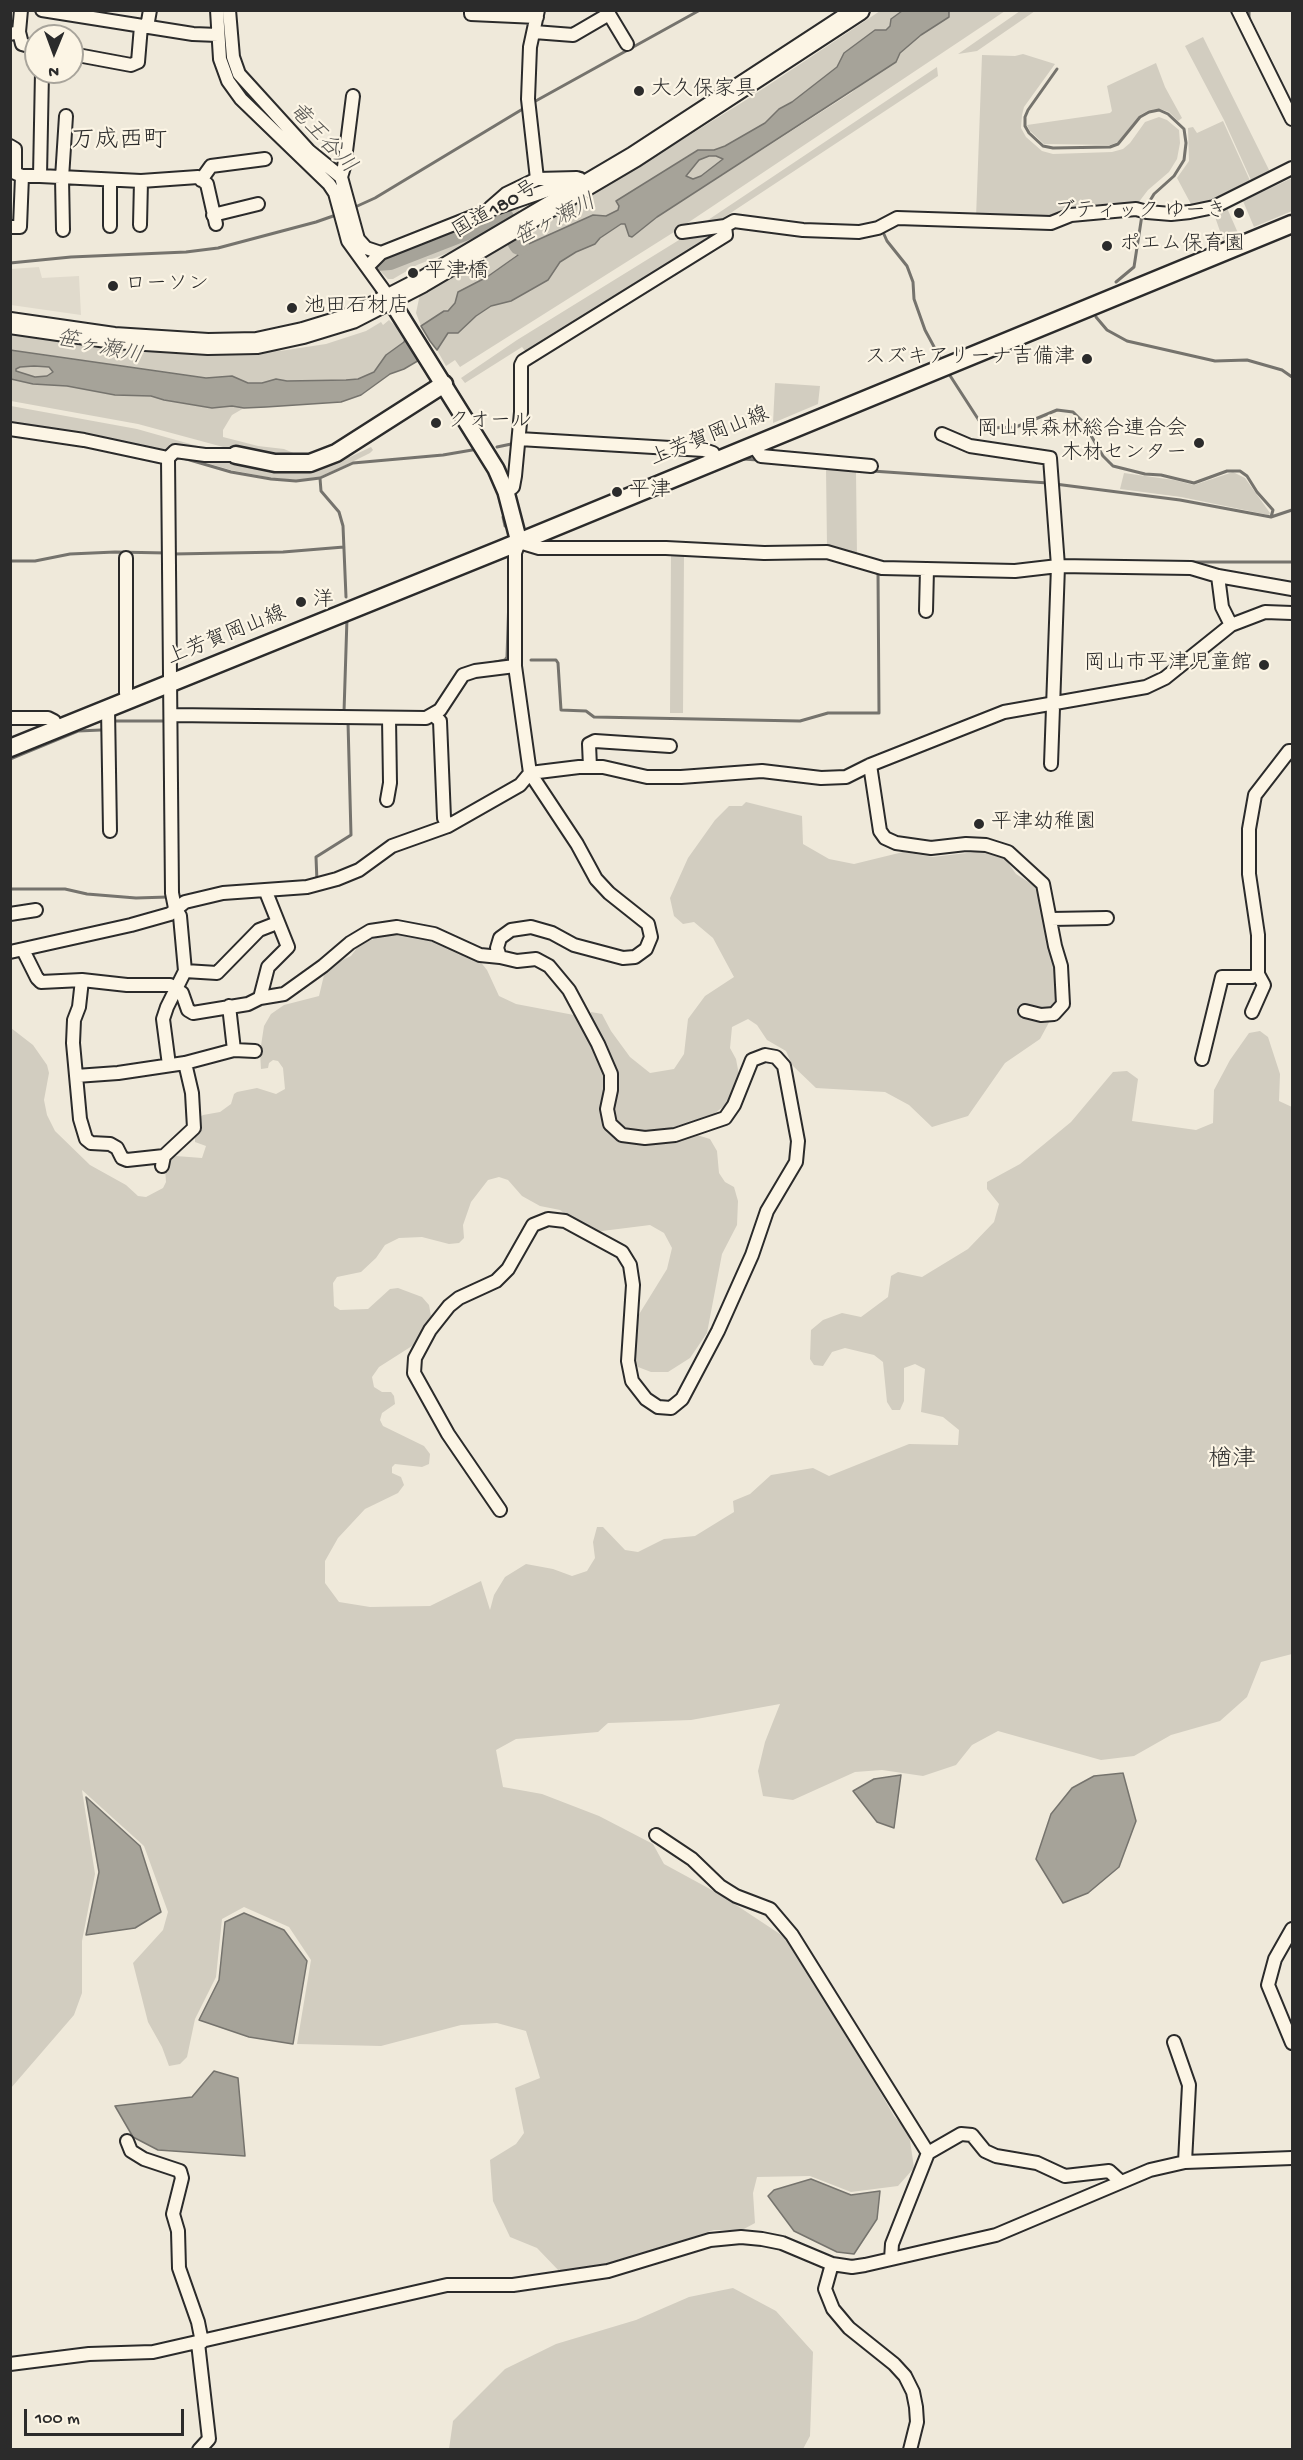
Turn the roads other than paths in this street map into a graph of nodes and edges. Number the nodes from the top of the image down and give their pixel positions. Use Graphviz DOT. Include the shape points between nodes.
graph roads {
  1 [pos="21,10"];
  2 [pos="42,10"];
  3 [pos="150,10"];
  4 [pos="217,10"];
  5 [pos="229,10"];
  6 [pos="471,10"];
  7 [pos="859,10"];
  8 [pos="1245,12"];
  9 [pos="92,14"];
  10 [pos="538,14"];
  11 [pos="144,27"];
  12 [pos="534,32"];
  13 [pos="15,33"];
  14 [pos="218,35"];
  15 [pos="627,44"];
  16 [pos="24,45"];
  17 [pos="84,56"];
  18 [pos="42,84"];
  19 [pos="353,96"];
  20 [pos="66,116"];
  21 [pos="1293,119"];
  22 [pos="10,146"];
  23 [pos="265,159"];
  24 [pos="1293,168"];
  25 [pos="40,176"];
  26 [pos="22,177"];
  27 [pos="340,177"];
  28 [pos="62,178"];
  29 [pos="537,179"];
  30 [pos="201,180"];
  31 [pos="110,181"];
  32 [pos="141,181"];
  33 [pos="582,183"];
  34 [pos="258,204"];
  35 [pos="343,204"];
  36 [pos="487,211"];
  37 [pos="347,219"];
  38 [pos="1293,224"];
  39 [pos="140,225"];
  40 [pos="110,226"];
  41 [pos="10,227"];
  42 [pos="725,229"];
  43 [pos="63,230"];
  44 [pos="682,232"];
  45 [pos="374,260"];
  46 [pos="390,299"];
  47 [pos="10,323"];
  48 [pos="444,383"];
  49 [pos="10,429"];
  50 [pos="942,434"];
  51 [pos="519,442"];
  52 [pos="753,445"];
  53 [pos="171,455"];
  54 [pos="236,455"];
  55 [pos="716,460"];
  56 [pos="871,466"];
  57 [pos="506,492"];
  58 [pos="519,542"];
  59 [pos="126,558"];
  60 [pos="1058,563"];
  61 [pos="927,569"];
  62 [pos="1218,576"];
  63 [pos="1293,590"];
  64 [pos="926,611"];
  65 [pos="1293,613"];
  66 [pos="1231,625"];
  67 [pos="515,666"];
  68 [pos="170,684"];
  69 [pos="130,700"];
  70 [pos="1053,702"];
  71 [pos="108,709"];
  72 [pos="436,717"];
  73 [pos="10,718"];
  74 [pos="171,718"];
  75 [pos="389,721"];
  76 [pos="57,729"];
  77 [pos="670,746"];
  78 [pos="10,748"];
  79 [pos="1293,752"];
  80 [pos="1051,764"];
  81 [pos="870,765"];
  82 [pos="590,767"];
  83 [pos="530,773"];
  84 [pos="387,800"];
  85 [pos="448,826"];
  86 [pos="110,831"];
  87 [pos="266,891"];
  88 [pos="175,908"];
  89 [pos="36,910"];
  90 [pos="10,914"];
  91 [pos="1107,918"];
  92 [pos="1051,920"];
  93 [pos="277,923"];
  94 [pos="17,951"];
  95 [pos="500,957"];
  96 [pos="185,971"];
  97 [pos="1258,974"];
  98 [pos="82,980"];
  99 [pos="176,988"];
  100 [pos="260,998"];
  101 [pos="229,1006"];
  102 [pos="1024,1011"];
  103 [pos="1252,1012"];
  104 [pos="234,1050"];
  105 [pos="255,1051"];
  106 [pos="1202,1059"];
  107 [pos="185,1063"];
  108 [pos="169,1065"];
  109 [pos="76,1076"];
  110 [pos="500,1510"];
  111 [pos="656,1835"];
  112 [pos="1293,1929"];
  113 [pos="1174,2042"];
  114 [pos="1293,2043"];
  115 [pos="127,2141"];
  116 [pos="928,2153"];
  117 [pos="1293,2158"];
  118 [pos="1185,2163"];
  119 [pos="1120,2181"];
  120 [pos="891,2259"];
  121 [pos="832,2264"];
  122 [pos="200,2342"];
  123 [pos="10,2364"];
  124 [pos="199,2450"];
  125 [pos="910,2450"];
  1 -- 13 [label="street"];
  2 -- 9 [label="street"];
  3 -- 11 [label="street"];
  4 -- 14 [label="street"];
  5 -- 27 [label="street" via="233,57 239,74 309,151"];
  6 -- 10 [label="street" via="471,14"];
  7 -- 33 [label="highway, 国道180号" via="683,127"];
  8 -- 21 [label="street"];
  9 -- 11 [label="street"];
  10 -- 12 [label="street"];
  11 -- 14 [label="street"];
  11 -- 17 [label="street" via="138,62"];
  12 -- 15 [label="street" via="573,34 609,14"];
  12 -- 29 [label="street" via="529,105"];
  13 -- 16 [label="street"];
  14 -- 35 [label="street" via="220,59 228,81 241,99 329,184"];
  18 -- 25 [label="street"];
  19 -- 27 [label="street"];
  20 -- 28 [label="street"];
  22 -- 26 [label="street" via="15,149 15,173"];
  23 -- 30 [label="street" via="211,166"];
  24 -- 42 [label="street" via="1214,207 1171,213 1136,209 1071,215 1051,223 897,218 859,232 803,230 741,221 734,221"];
  25 -- 26 [label="street"];
  25 -- 28 [label="street"];
  26 -- 41 [label="street" via="20,227"];
  27 -- 35 [label="street"];
  28 -- 31 [label="street"];
  28 -- 43 [label="street"];
  29 -- 33 [label="street" via="573,177"];
  29 -- 36 [label="street" via="506,194"];
  30 -- 32 [label="street" via="198,177"];
  30 -- 34 [label="street" via="207,184 214,220"];
  31 -- 32 [label="street"];
  31 -- 40 [label="street"];
  32 -- 39 [label="street"];
  33 -- 36 [label="street"];
  33 -- 46 [label="highway, 国道180号" via="510,231"];
  35 -- 37 [label="street"];
  36 -- 45 [label="street"];
  37 -- 45 [label="street"];
  37 -- 45 [label="street" via="348,241 355,254"];
  38 -- 52 [label="main road, 上芳賀岡山線"];
  42 -- 44 [label="street"];
  42 -- 51 [label="street" via="726,235 523,361"];
  45 -- 46 [label="street"];
  46 -- 47 [label="highway, 国道180号" via="352,318 257,342 208,344 114,338"];
  46 -- 48 [label="street"];
  48 -- 54 [label="main road" via="336,453 310,463 275,463"];
  48 -- 57 [label="street"];
  49 -- 53 [label="street"];
  50 -- 60 [label="street" via="970,446 1050,458"];
  51 -- 55 [label="street" via="704,450 713,453"];
  51 -- 57 [label="street" via="513,487"];
  52 -- 55 [label="main road, 上芳賀岡山線"];
  52 -- 56 [label="street" via="761,456"];
  53 -- 54 [label="street"];
  53 -- 68 [label="street"];
  55 -- 58 [label="main road, 上芳賀岡山線" via="691,459"];
  57 -- 58 [label="street"];
  58 -- 61 [label="street" via="539,548 827,552 878,567"];
  58 -- 67 [label="street" via="515,553"];
  58 -- 68 [label="main road, 上芳賀岡山線"];
  59 -- 69 [label="street" via="126,693"];
  60 -- 61 [label="street" via="1014,571"];
  60 -- 62 [label="street" via="1191,568"];
  60 -- 70 [label="street"];
  61 -- 64 [label="street"];
  62 -- 63 [label="street"];
  62 -- 66 [label="street" via="1222,606"];
  65 -- 66 [label="street" via="1265,612"];
  66 -- 70 [label="street" via="1165,678 1146,687"];
  67 -- 72 [label="street" via="463,675"];
  67 -- 83 [label="street"];
  68 -- 69 [label="main road, 上芳賀岡山線"];
  68 -- 74 [label="street"];
  69 -- 71 [label="main road, 上芳賀岡山線"];
  70 -- 80 [label="street"];
  70 -- 81 [label="street" via="1004,712"];
  71 -- 76 [label="main road, 上芳賀岡山線"];
  71 -- 86 [label="street"];
  72 -- 75 [label="street"];
  72 -- 85 [label="street" via="444,818"];
  73 -- 76 [label="street" via="48,718"];
  74 -- 75 [label="street"];
  74 -- 88 [label="street"];
  75 -- 84 [label="street"];
  76 -- 78 [label="main road, 上芳賀岡山線"];
  77 -- 82 [label="street" via="595,741 589,744"];
  79 -- 97 [label="street" via="1289,751 1255,795 1249,829"];
  81 -- 82 [label="street" via="846,777 821,778 762,771 647,777"];
  81 -- 92 [label="street" via="880,831 885,838 931,848 986,845 1008,852 1042,884"];
  82 -- 83 [label="street"];
  83 -- 85 [label="street" via="520,785"];
  83 -- 95 [label="street" via="596,879 648,924 651,937 646,949 635,957 623,958 574,945 531,927 511,930 500,939"];
  85 -- 87 [label="street" via="392,846 359,870 337,879"];
  87 -- 88 [label="street" via="223,893 184,902"];
  87 -- 93 [label="street"];
  88 -- 94 [label="street" via="170,914 131,925"];
  88 -- 96 [label="street" via="180,916"];
  89 -- 90 [label="street"];
  91 -- 92 [label="street"];
  92 -- 102 [label="street" via="1064,1004 1054,1014 1041,1016"];
  93 -- 96 [label="street" via="259,930 217,973"];
  93 -- 100 [label="street" via="288,947 268,967"];
  94 -- 98 [label="street" via="41,982"];
  95 -- 100 [label="street" via="480,955 434,934 397,927 370,931 284,994"];
  95 -- 110 [label="street" via="517,961 536,959 549,966 569,990 610,1074 607,1109 610,1124 622,1135 675,1135 725,1118 753,1060 765,1055 776,1057 784,1066 798,1141 796,1162 766,1211 752,1255 718,1331 682,1399 671,1408 658,1407 646,1399 632,1381 627,1361 633,1285 630,1265 622,1252 565,1221 548,1219 534,1225 508,1269 496,1281 449,1306 415,1358 414,1373 448,1434"];
  96 -- 99 [label="street"];
  97 -- 103 [label="street" via="1264,985"];
  97 -- 106 [label="street" via="1222,977"];
  98 -- 99 [label="street"];
  98 -- 109 [label="street" via="74,1020"];
  99 -- 101 [label="street" via="193,1013"];
  99 -- 108 [label="street" via="163,1019"];
  100 -- 101 [label="street"];
  101 -- 104 [label="street"];
  104 -- 105 [label="street"];
  104 -- 107 [label="street"];
  107 -- 108 [label="street"];
  107 -- 109 [label="street" via="194,1128 163,1161 127,1160 110,1144 86,1139"];
  108 -- 109 [label="street"];
  111 -- 116 [label="street" via="692,1859 720,1886 770,1909 792,1935"];
  112 -- 114 [label="street" via="1275,1959 1268,1985"];
  113 -- 118 [label="street" via="1189,2085"];
  115 -- 122 [label="street" via="131,2151 144,2159 180,2171 182,2178 173,2214 178,2231 179,2268 198,2322"];
  116 -- 119 [label="street" via="961,2134 972,2135 985,2151 996,2156 1037,2163 1065,2176 1109,2171"];
  116 -- 120 [label="street" via="892,2244"];
  117 -- 118 [label="street"];
  118 -- 119 [label="street"];
  119 -- 120 [label="street" via="996,2235"];
  120 -- 121 [label="street" via="852,2267"];
  121 -- 122 [label="street" via="762,2239 710,2240 608,2271 513,2285 447,2285"];
  121 -- 125 [label="street" via="825,2289 833,2309 849,2328 894,2364 913,2392 917,2422"];
  122 -- 123 [label="street" via="144,2353 89,2354"];
  122 -- 124 [label="street" via="209,2439"];
}
